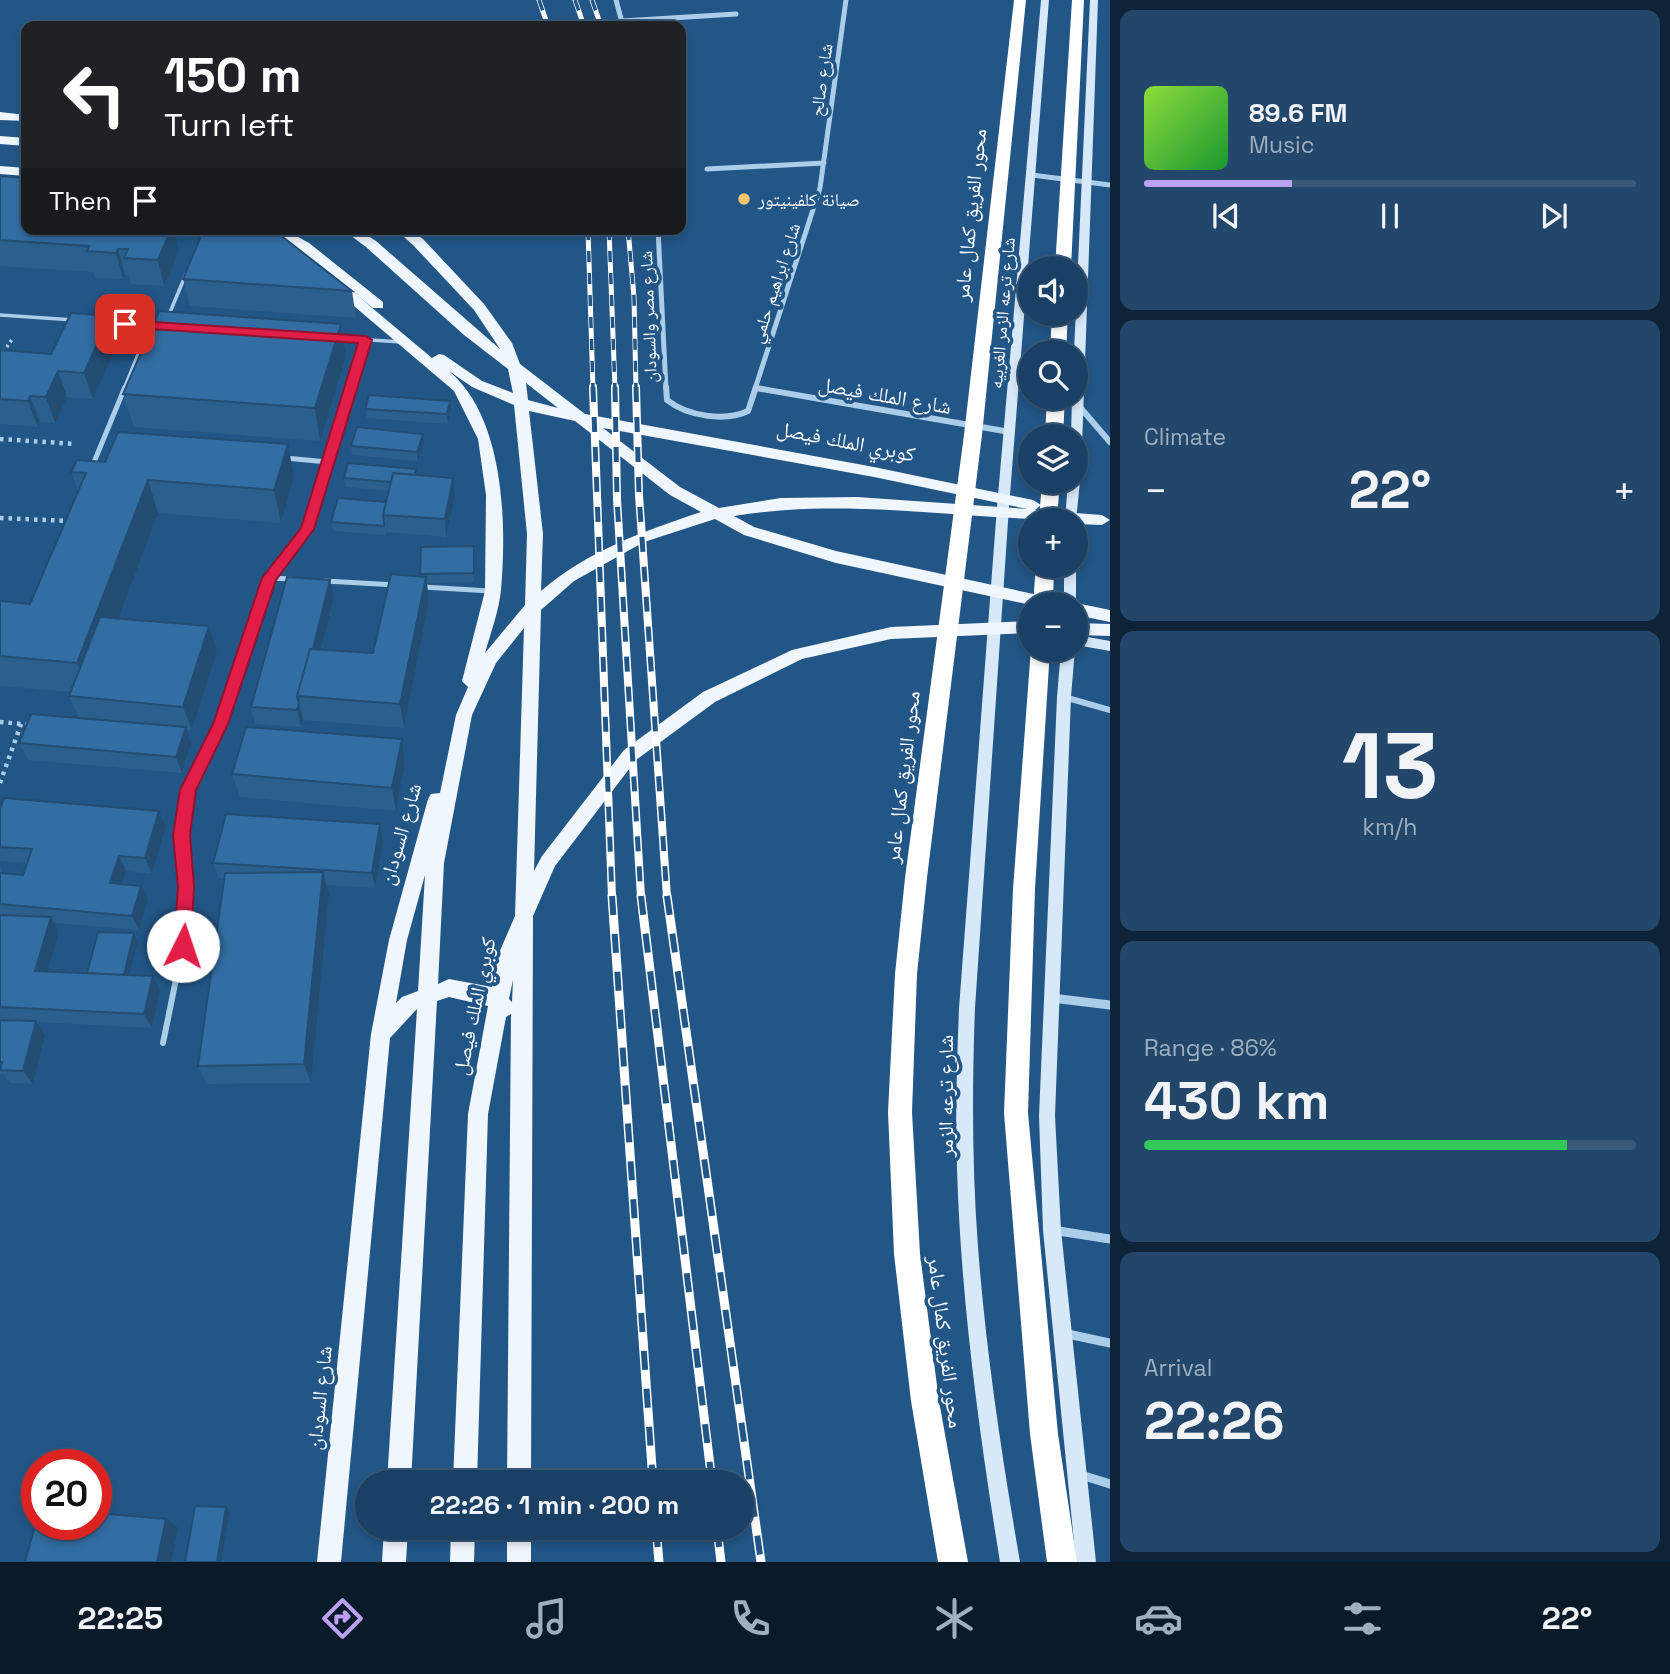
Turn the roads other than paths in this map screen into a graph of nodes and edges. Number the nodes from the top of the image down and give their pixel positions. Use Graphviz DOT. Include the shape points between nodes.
graph roads {
  1 [pos="616,0"];
  2 [pos="846,0"];
  3 [pos="1020,0"];
  4 [pos="1045,0"];
  5 [pos="1078,0"];
  6 [pos="1094,0"];
  7 [pos="736,14"];
  8 [pos="621,21"];
  9 [pos="656,21"];
  10 [pos="0,116"];
  11 [pos="21,117"];
  12 [pos="0,140"];
  13 [pos="21,142"];
  14 [pos="824,163"];
  15 [pos="707,169"];
  16 [pos="0,170"];
  17 [pos="21,172"];
  18 [pos="1032,175"];
  19 [pos="0,179"];
  20 [pos="21,181"];
  21 [pos="1086,182"];
  22 [pos="1110,185"];
  23 [pos="264,235"];
  24 [pos="285,235"];
  25 [pos="357,235"];
  26 [pos="409,235"];
  27 [pos="658,235"];
  28 [pos="1064,256"];
  29 [pos="190,266"];
  30 [pos="0,315"];
  31 [pos="87,321"];
  32 [pos="100,322"];
  33 [pos="150,325"];
  34 [pos="325,337"];
  35 [pos="366,340"];
  36 [pos="1080,340"];
  37 [pos="405,343"];
  38 [pos="755,388"];
  39 [pos="1083,410"];
  40 [pos="748,411"];
  41 [pos="1010,432"];
  42 [pos="1110,442"];
  43 [pos="101,445"];
  44 [pos="114,446"];
  45 [pos="275,458"];
  46 [pos="328,461"];
  47 [pos="90,471"];
  48 [pos="1106,520"];
  49 [pos="270,578"];
  50 [pos="296,580"];
  51 [pos="323,581"];
  52 [pos="402,586"];
  53 [pos="415,586"];
  54 [pos="493,591"];
  55 [pos="1018,597"];
  56 [pos="1088,611"];
  57 [pos="1110,616"];
  58 [pos="1018,628"];
  59 [pos="995,629"];
  60 [pos="1088,629"];
  61 [pos="1110,630"];
  62 [pos="1018,632"];
  63 [pos="1088,642"];
  64 [pos="1110,646"];
  65 [pos="1039,662"];
  66 [pos="1067,662"];
  67 [pos="1063,698"];
  68 [pos="1110,710"];
  69 [pos="1052,998"];
  70 [pos="1110,1005"];
  71 [pos="521,1022"];
  72 [pos="381,1034"];
  73 [pos="163,1044"];
  74 [pos="1052,1230"];
  75 [pos="1110,1239"];
  76 [pos="1062,1333"];
  77 [pos="1110,1343"];
  78 [pos="400,1470"];
  79 [pos="465,1470"];
  80 [pos="519,1470"];
  81 [pos="1075,1473"];
  82 [pos="1110,1484"];
  83 [pos="395,1540"];
  84 [pos="463,1540"];
  85 [pos="519,1540"];
  86 [pos="329,1562"];
  87 [pos="394,1562"];
  88 [pos="462,1562"];
  89 [pos="519,1562"];
  90 [pos="953,1562"];
  91 [pos="1010,1562"];
  92 [pos="1062,1562"];
  93 [pos="1086,1562"];
  1 -- 8 [label="street"];
  2 -- 14 [label="street, شارع صالح"];
  3 -- 90 [label="highway, محور الفريق كمال عامر" via="973,435 906,974 901,1098 907,1254 925,1401"];
  4 -- 18 [label="main road, شارع ترعه الزمر الغربيه"];
  5 -- 28 [label="highway"];
  6 -- 21 [label="main road"];
  7 -- 9 [label="street"];
  10 -- 11 [label="main road"];
  12 -- 13 [label="main road"];
  14 -- 15 [label="street"];
  14 -- 38 [label="street, شارع ابراهيم حلمي" via="811,220"];
  16 -- 17 [label="main road"];
  18 -- 21 [label="street"];
  18 -- 41 [label="main road, شارع ترعه الزمر الغربيه"];
  19 -- 20 [label="main road"];
  21 -- 22 [label="street"];
  21 -- 36 [label="main road"];
  23 -- 37 [label="main road, شارع السودان" via="301,256"];
  24 -- 48 [label="main road, كوبري الملك فيصل" via="348,279 477,384 533,407"];
  25 -- 55 [label="main road" via="470,332 675,491 749,531 836,557"];
  26 -- 71 [label="main road" via="479,307 505,342 519,381 535,534"];
  27 -- 40 [label="street, شارع مصر والسودان" via="667,400 683,410 729,417"];
  29 -- 33 [label="lane" via="164,326"];
  30 -- 31 [label="lane"];
  32 -- 33 [label="lane"];
  33 -- 43 [label="lane"];
  34 -- 35 [label="lane"];
  35 -- 37 [label="lane"];
  35 -- 46 [label="lane"];
  37 -- 54 [label="main road, شارع السودان" via="460,388 485,439 494,495"];
  38 -- 40 [label="street, شارع ابراهيم حلمي"];
  38 -- 41 [label="street, شارع الملك فيصل"];
  39 -- 42 [label="street"];
  41 -- 59 [label="main road, شارع ترعه الزمر الغربيه"];
  43 -- 44 [label="lane"];
  43 -- 47 [label="lane"];
  45 -- 46 [label="lane"];
  46 -- 49 [label="lane" via="307,529"];
  48 -- 78 [label="main road, كوبري الملك فيصل" via="858,502 781,503 708,515 639,538 568,577 528,612 489,660 464,715 435,863"];
  49 -- 50 [label="lane"];
  49 -- 73 [label="lane" via="220,724 188,790 182,835 186,886 183,946"];
  51 -- 52 [label="lane"];
  53 -- 54 [label="lane"];
  54 -- 72 [label="main road, شارع السودان" via="398,940"];
  56 -- 57 [label="main road"];
  58 -- 79 [label="main road, كوبري الملك فيصل" via="891,633 798,654 720,692 630,755 548,860 508,953 478,1114"];
  59 -- 62 [label="main road"];
  59 -- 91 [label="main road, شارع ترعه الزمر" via="964,1086 971,1283 989,1445"];
  60 -- 61 [label="main road"];
  63 -- 64 [label="main road"];
  65 -- 92 [label="highway" via="1023,902 1016,1113 1044,1434"];
  66 -- 67 [label="main road"];
  67 -- 68 [label="street"];
  67 -- 69 [label="main road"];
  69 -- 70 [label="street"];
  69 -- 74 [label="main road" via="1047,1116"];
  71 -- 72 [label="main road" via="490,995 449,988 408,1003"];
  71 -- 80 [label="main road"];
  72 -- 86 [label="main road, شارع السودان"];
  74 -- 75 [label="street"];
  74 -- 76 [label="main road"];
  76 -- 77 [label="street"];
  76 -- 81 [label="main road"];
  81 -- 82 [label="street"];
  81 -- 93 [label="main road"];
  83 -- 87 [label="main road"];
  84 -- 88 [label="main road"];
  85 -- 89 [label="main road"];
}
